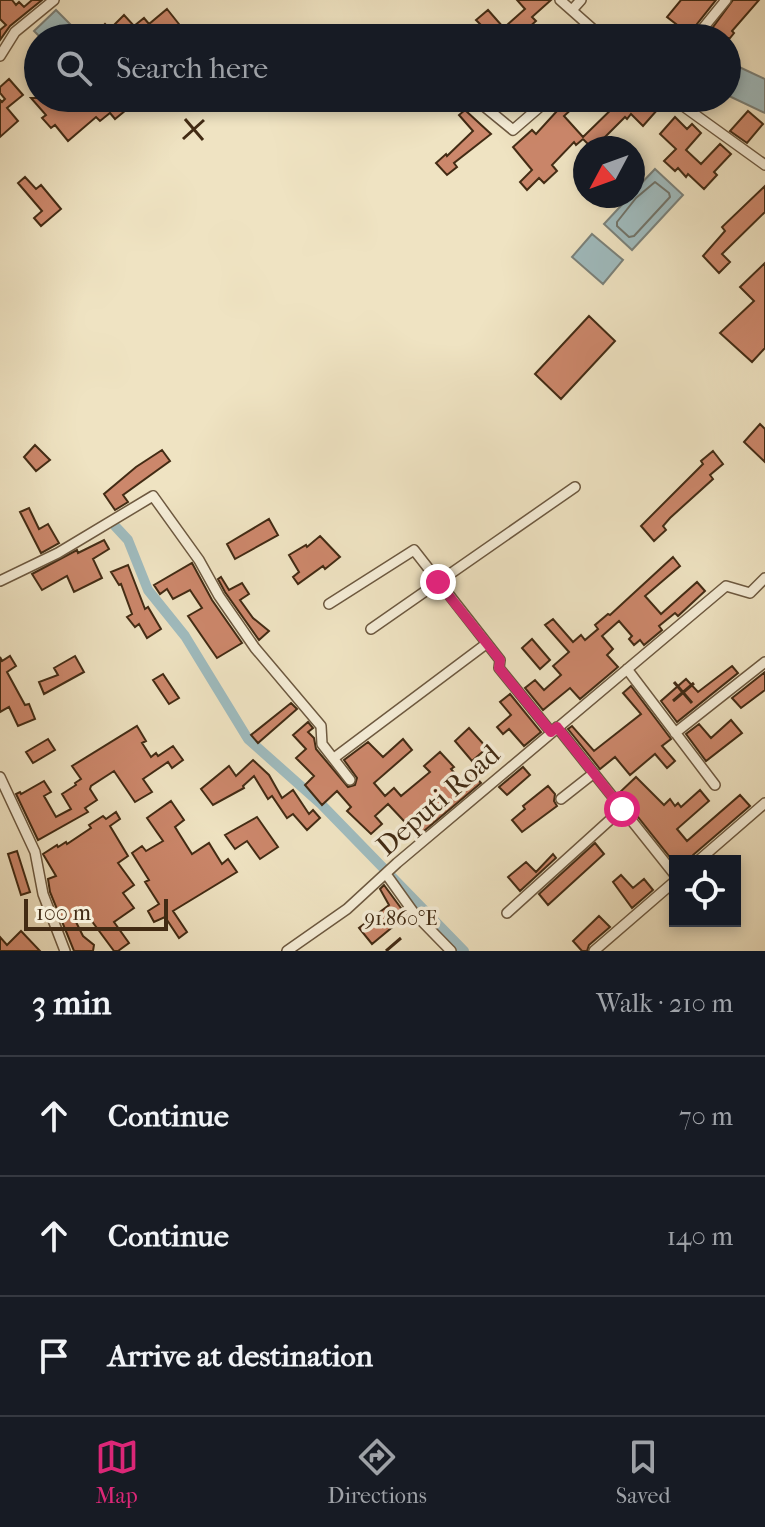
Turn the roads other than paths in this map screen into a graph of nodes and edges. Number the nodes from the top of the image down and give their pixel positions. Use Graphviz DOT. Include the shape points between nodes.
graph roads {
  1 [pos="54,0"];
  2 [pos="560,0"];
  3 [pos="581,0"];
  4 [pos="726,0"];
  5 [pos="572,10"];
  6 [pos="25,24"];
  7 [pos="588,24"];
  8 [pos="706,24"];
  9 [pos="24,25"];
  10 [pos="0,56"];
  11 [pos="491,112"];
  12 [pos="534,112"];
  13 [pos="691,112"];
  14 [pos="765,165"];
  15 [pos="575,487"];
  16 [pos="765,578"];
  17 [pos="0,581"];
  18 [pos="438,582"];
  19 [pos="329,604"];
  20 [pos="371,629"];
  21 [pos="486,644"];
  22 [pos="765,662"];
  23 [pos="627,669"];
  24 [pos="554,730"];
  25 [pos="675,733"];
  26 [pos="334,758"];
  27 [pos="594,773"];
  28 [pos="0,777"];
  29 [pos="350,780"];
  30 [pos="715,785"];
  31 [pos="561,799"];
  32 [pos="765,803"];
  33 [pos="622,809"];
  34 [pos="705,855"];
  35 [pos="669,870"];
  36 [pos="386,874"];
  37 [pos="669,883"];
  38 [pos="507,913"];
  39 [pos="65,951"];
  40 [pos="287,951"];
  41 [pos="451,951"];
  42 [pos="594,951"];
  1 -- 6 [label="street"];
  2 -- 5 [label="street"];
  3 -- 5 [label="street"];
  4 -- 8 [label="street"];
  5 -- 7 [label="street"];
  9 -- 10 [label="street"];
  11 -- 12 [label="street" via="513,130"];
  13 -- 14 [label="street"];
  15 -- 18 [label="street"];
  16 -- 23 [label="street, Deputi Road" via="750,593 726,586"];
  17 -- 26 [label="street" via="153,496 255,648 321,726 322,744"];
  18 -- 19 [label="street" via="414,550"];
  18 -- 20 [label="street"];
  18 -- 21 [label="street"];
  21 -- 24 [label="street" via="500,660 499,668"];
  21 -- 26 [label="street"];
  22 -- 25 [label="street"];
  23 -- 24 [label="street, Deputi Road"];
  23 -- 25 [label="street"];
  24 -- 27 [label="street"];
  24 -- 36 [label="street, Deputi Road"];
  25 -- 30 [label="street"];
  26 -- 29 [label="street"];
  27 -- 31 [label="street"];
  27 -- 33 [label="street"];
  28 -- 39 [label="street" via="35,852 47,909"];
  32 -- 34 [label="street"];
  33 -- 35 [label="street"];
  33 -- 38 [label="street"];
  36 -- 40 [label="street, Deputi Road"];
  36 -- 41 [label="street"];
  37 -- 42 [label="street"];
}
